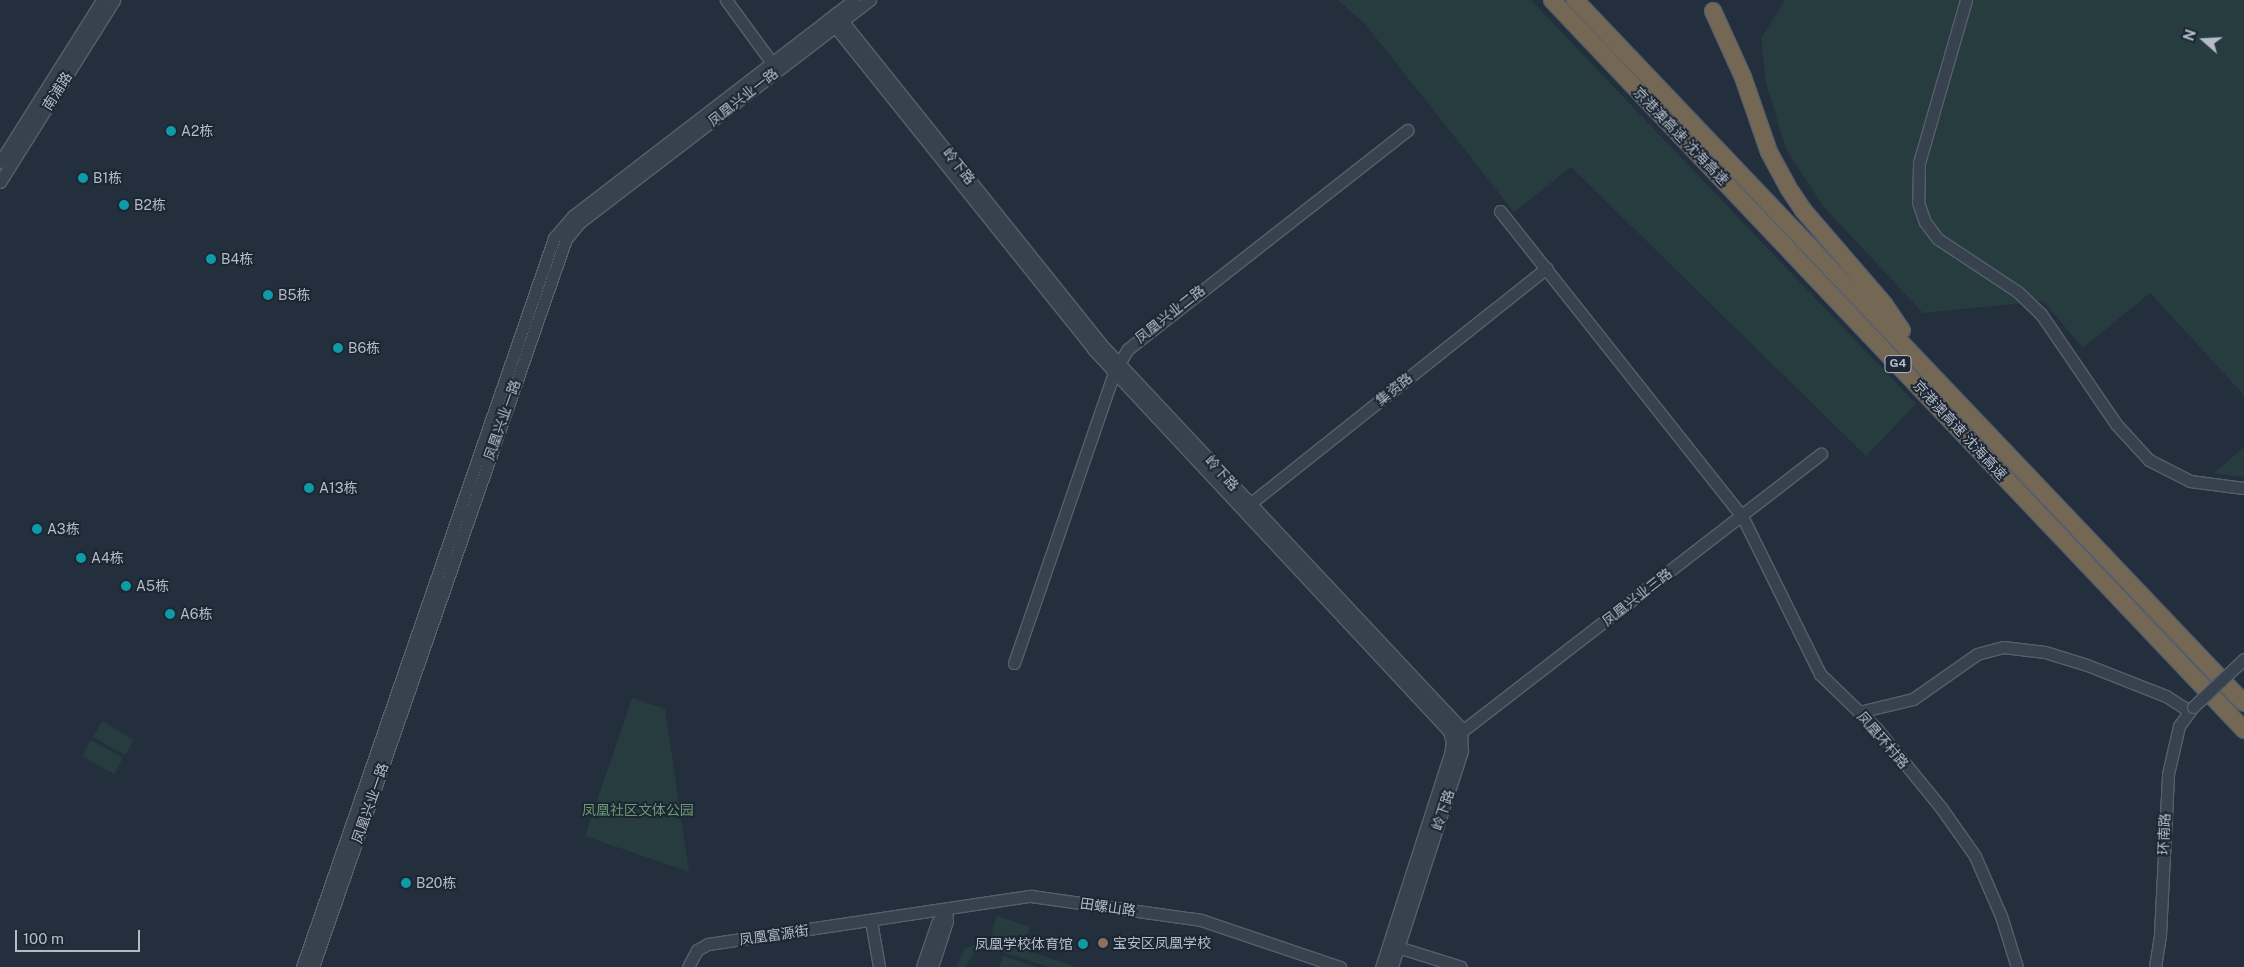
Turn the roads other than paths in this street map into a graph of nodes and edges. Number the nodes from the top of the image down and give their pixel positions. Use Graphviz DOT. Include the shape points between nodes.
graph roads {
  1 [pos="102,0"];
  2 [pos="114,0"];
  3 [pos="726,0"];
  4 [pos="853,0"];
  5 [pos="870,0"];
  6 [pos="1552,0"];
  7 [pos="1575,0"];
  8 [pos="1966,0"];
  9 [pos="1713,11"];
  10 [pos="836,20"];
  11 [pos="775,66"];
  12 [pos="1407,130"];
  13 [pos="0,162"];
  14 [pos="0,182"];
  15 [pos="1500,211"];
  16 [pos="1546,268"];
  17 [pos="1116,368"];
  18 [pos="1931,372"];
  19 [pos="1821,454"];
  20 [pos="2244,488"];
  21 [pos="1247,507"];
  22 [pos="1742,516"];
  23 [pos="2244,659"];
  24 [pos="1014,663"];
  25 [pos="2244,703"];
  26 [pos="2191,709"];
  27 [pos="1859,712"];
  28 [pos="2244,730"];
  29 [pos="1463,731"];
  30 [pos="1451,738"];
  31 [pos="946,909"];
  32 [pos="871,921"];
  33 [pos="1393,946"];
  34 [pos="302,967"];
  35 [pos="313,967"];
  36 [pos="688,967"];
  37 [pos="878,967"];
  38 [pos="922,967"];
  39 [pos="932,967"];
  40 [pos="1340,967"];
  41 [pos="1381,967"];
  42 [pos="1392,967"];
  43 [pos="1461,967"];
  44 [pos="2017,967"];
  45 [pos="2155,967"];
  1 -- 13 [label="street, 南浦路"];
  2 -- 14 [label="street, 南浦路"];
  3 -- 11 [label="street"];
  4 -- 10 [label="street, 凤凰兴业一路"];
  5 -- 10 [label="street, 凤凰兴业一路"];
  6 -- 28 [label="highway, 京港澳高速 沈海高速 / G4"];
  7 -- 18 [label="highway, 京港澳高速 沈海高速 / G4"];
  8 -- 20 [label="street" via="1919,163 1918,202 1925,222 1938,239 2018,292 2041,314 2116,424 2148,460 2190,481"];
  9 -- 18 [label="highway" via="1743,76 1769,152 1788,189 1884,304"];
  10 -- 11 [label="street, 凤凰兴业一路"];
  10 -- 17 [label="street, 岭下路"];
  11 -- 34 [label="street, 凤凰兴业一路" via="573,216 551,243"];
  11 -- 35 [label="street, 凤凰兴业一路" via="579,223 563,245"];
  12 -- 17 [label="street, 凤凰兴业二路" via="1133,343"];
  15 -- 16 [label="street, 凤凰环村路"];
  16 -- 21 [label="street, 集资路"];
  16 -- 22 [label="street, 凤凰环村路"];
  17 -- 21 [label="street, 岭下路"];
  17 -- 24 [label="street, 凤凰兴业二路"];
  18 -- 25 [label="highway, 京港澳高速 沈海高速 / G4"];
  19 -- 22 [label="street, 凤凰兴业三路"];
  21 -- 29 [label="street, 岭下路"];
  21 -- 30 [label="street, 岭下路" via="1439,720"];
  22 -- 27 [label="street, 凤凰环村路" via="1820,674"];
  22 -- 29 [label="street, 凤凰兴业三路"];
  23 -- 26 [label="street, 环南路, bridge"];
  26 -- 27 [label="street" via="2087,665 2045,652 2003,647 1977,654 1913,699"];
  26 -- 45 [label="street, 环南路" via="2179,726 2168,774 2160,934"];
  27 -- 44 [label="street, 凤凰环村路" via="1942,809 1975,856 2001,916"];
  29 -- 30 [label="street, 凤凰兴业三路"];
  29 -- 33 [label="street, 岭下路" via="1462,752"];
  30 -- 33 [label="street, 岭下路" via="1450,754"];
  31 -- 32 [label="street, 田螺山路"];
  31 -- 38 [label="street" via="936,923"];
  31 -- 39 [label="street" via="947,922"];
  31 -- 40 [label="street, 田螺山路" via="1031,896 1201,920"];
  32 -- 36 [label="street, 凤凰富源街" via="708,944 697,950"];
  32 -- 37 [label="street"];
  33 -- 41 [label="street, 岭下路"];
  33 -- 42 [label="street, 岭下路"];
  33 -- 43 [label="street"];
}
